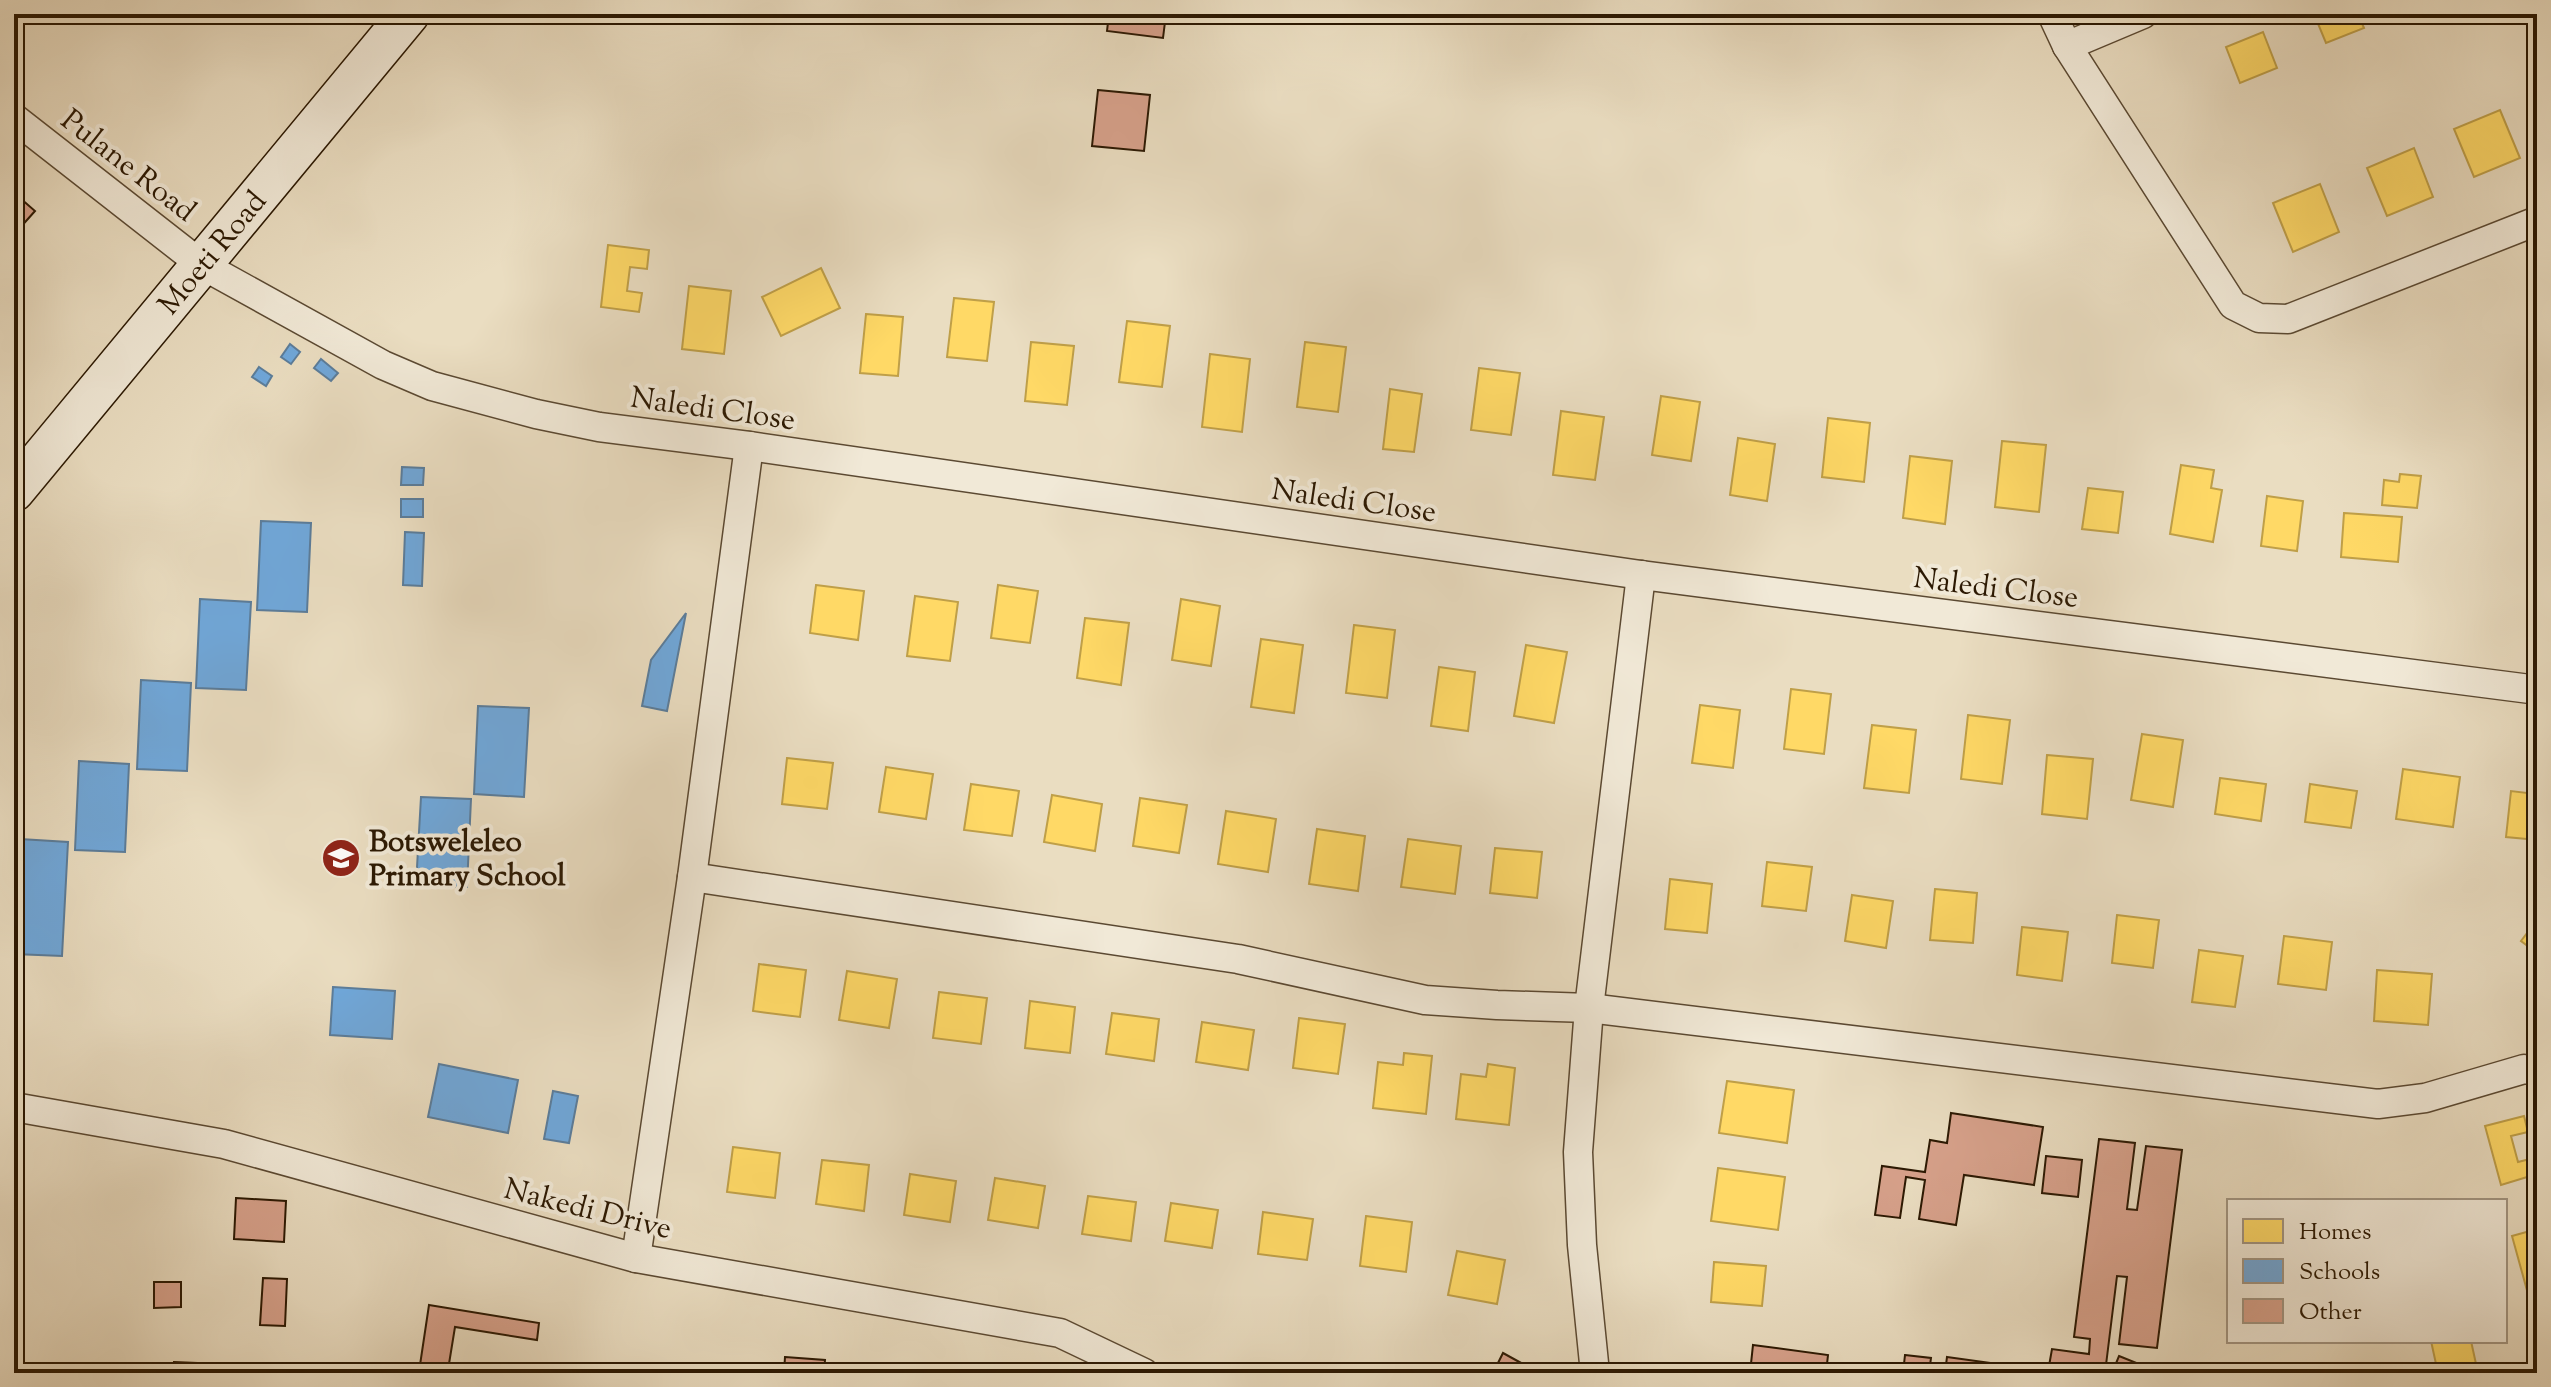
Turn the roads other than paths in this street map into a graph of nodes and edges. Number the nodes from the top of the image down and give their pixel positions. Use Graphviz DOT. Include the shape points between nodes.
graph roads {
  1 [pos="409,14"];
  2 [pos="2052,14"];
  3 [pos="2143,14"];
  4 [pos="2067,46"];
  5 [pos="14,118"];
  6 [pos="2537,221"];
  7 [pos="202,265"];
  8 [pos="749,446"];
  9 [pos="14,491"];
  10 [pos="1641,575"];
  11 [pos="2530,689"];
  12 [pos="692,877"];
  13 [pos="1589,1008"];
  14 [pos="2537,1071"];
  15 [pos="14,1107"];
  16 [pos="636,1258"];
  17 [pos="1144,1373"];
  18 [pos="1595,1373"];
  1 -- 7 [label="street, Moeti Road"];
  2 -- 4 [label="street"];
  3 -- 4 [label="street"];
  4 -- 6 [label="street" via="2233,305 2259,318 2288,319"];
  5 -- 7 [label="street, Pulane Road"];
  7 -- 8 [label="street, Naledi Close" via="383,365 432,386 599,427"];
  7 -- 9 [label="street, Moeti Road"];
  8 -- 10 [label="street, Naledi Close"];
  8 -- 12 [label="street"];
  10 -- 11 [label="street, Naledi Close"];
  10 -- 13 [label="street"];
  12 -- 13 [label="street" via="1238,959 1425,1000"];
  12 -- 16 [label="street"];
  13 -- 14 [label="street" via="2378,1104 2425,1098 2524,1069"];
  13 -- 18 [label="street" via="1578,1152"];
  15 -- 16 [label="street, Nakedi Drive" via="224,1144"];
  16 -- 17 [label="street, Nakedi Drive" via="1060,1333"];
}
